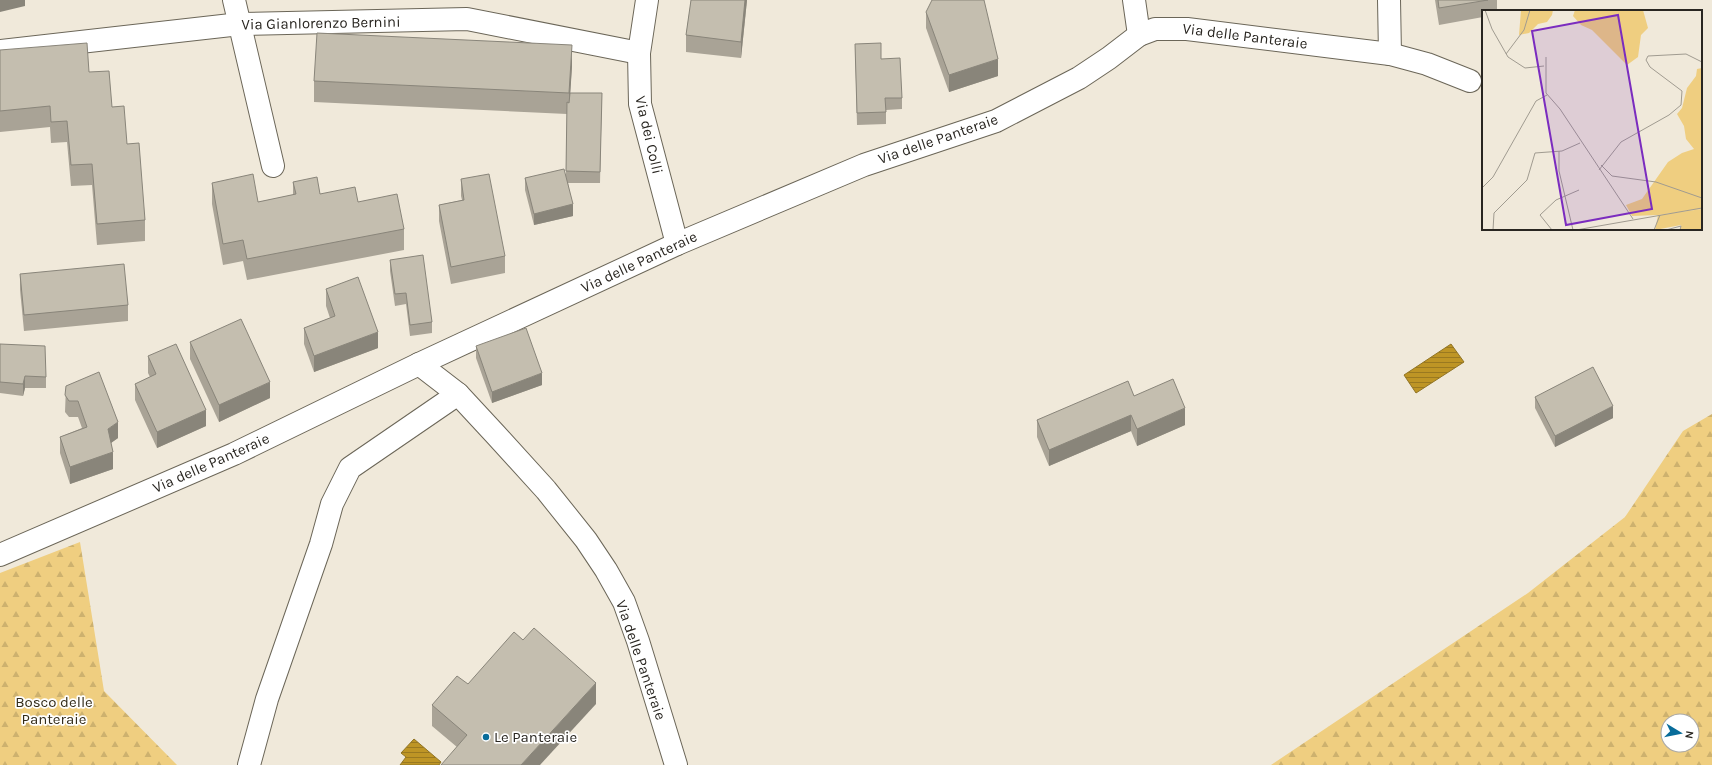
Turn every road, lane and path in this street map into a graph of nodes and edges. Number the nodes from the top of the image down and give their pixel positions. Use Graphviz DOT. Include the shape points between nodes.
graph roads {
  1 [pos="234,0"];
  2 [pos="647,0"];
  3 [pos="1134,0"];
  4 [pos="1389,0"];
  5 [pos="240,24"];
  6 [pos="1139,35"];
  7 [pos="0,51"];
  8 [pos="639,53"];
  9 [pos="1390,54"];
  10 [pos="1470,81"];
  11 [pos="273,166"];
  12 [pos="677,244"];
  13 [pos="419,364"];
  14 [pos="458,394"];
  15 [pos="0,555"];
  16 [pos="249,765"];
  17 [pos="676,765"];
  1 -- 5 [label="street"];
  2 -- 8 [label="street, Via dei Colli"];
  3 -- 6 [label="street"];
  4 -- 9 [label="street"];
  5 -- 7 [label="street, Via Gianlorenzo Bernini"];
  5 -- 8 [label="street, Via Gianlorenzo Bernini" via="467,19"];
  5 -- 11 [label="street"];
  6 -- 9 [label="street, Via delle Panteraie" via="1155,29 1171,28"];
  6 -- 12 [label="street, Via delle Panteraie" via="1079,78 996,121 864,165"];
  8 -- 12 [label="street, Via dei Colli" via="640,104"];
  9 -- 10 [label="street, Via delle Panteraie" via="1427,64"];
  12 -- 13 [label="street, Via delle Panteraie"];
  13 -- 14 [label="street, Via delle Panteraie"];
  13 -- 15 [label="street, Via delle Panteraie" via="234,454"];
  14 -- 16 [label="street" via="350,468 332,504 321,544 267,699"];
  14 -- 17 [label="street, Via delle Panteraie" via="546,490 606,570 624,602 636,634"];
}
